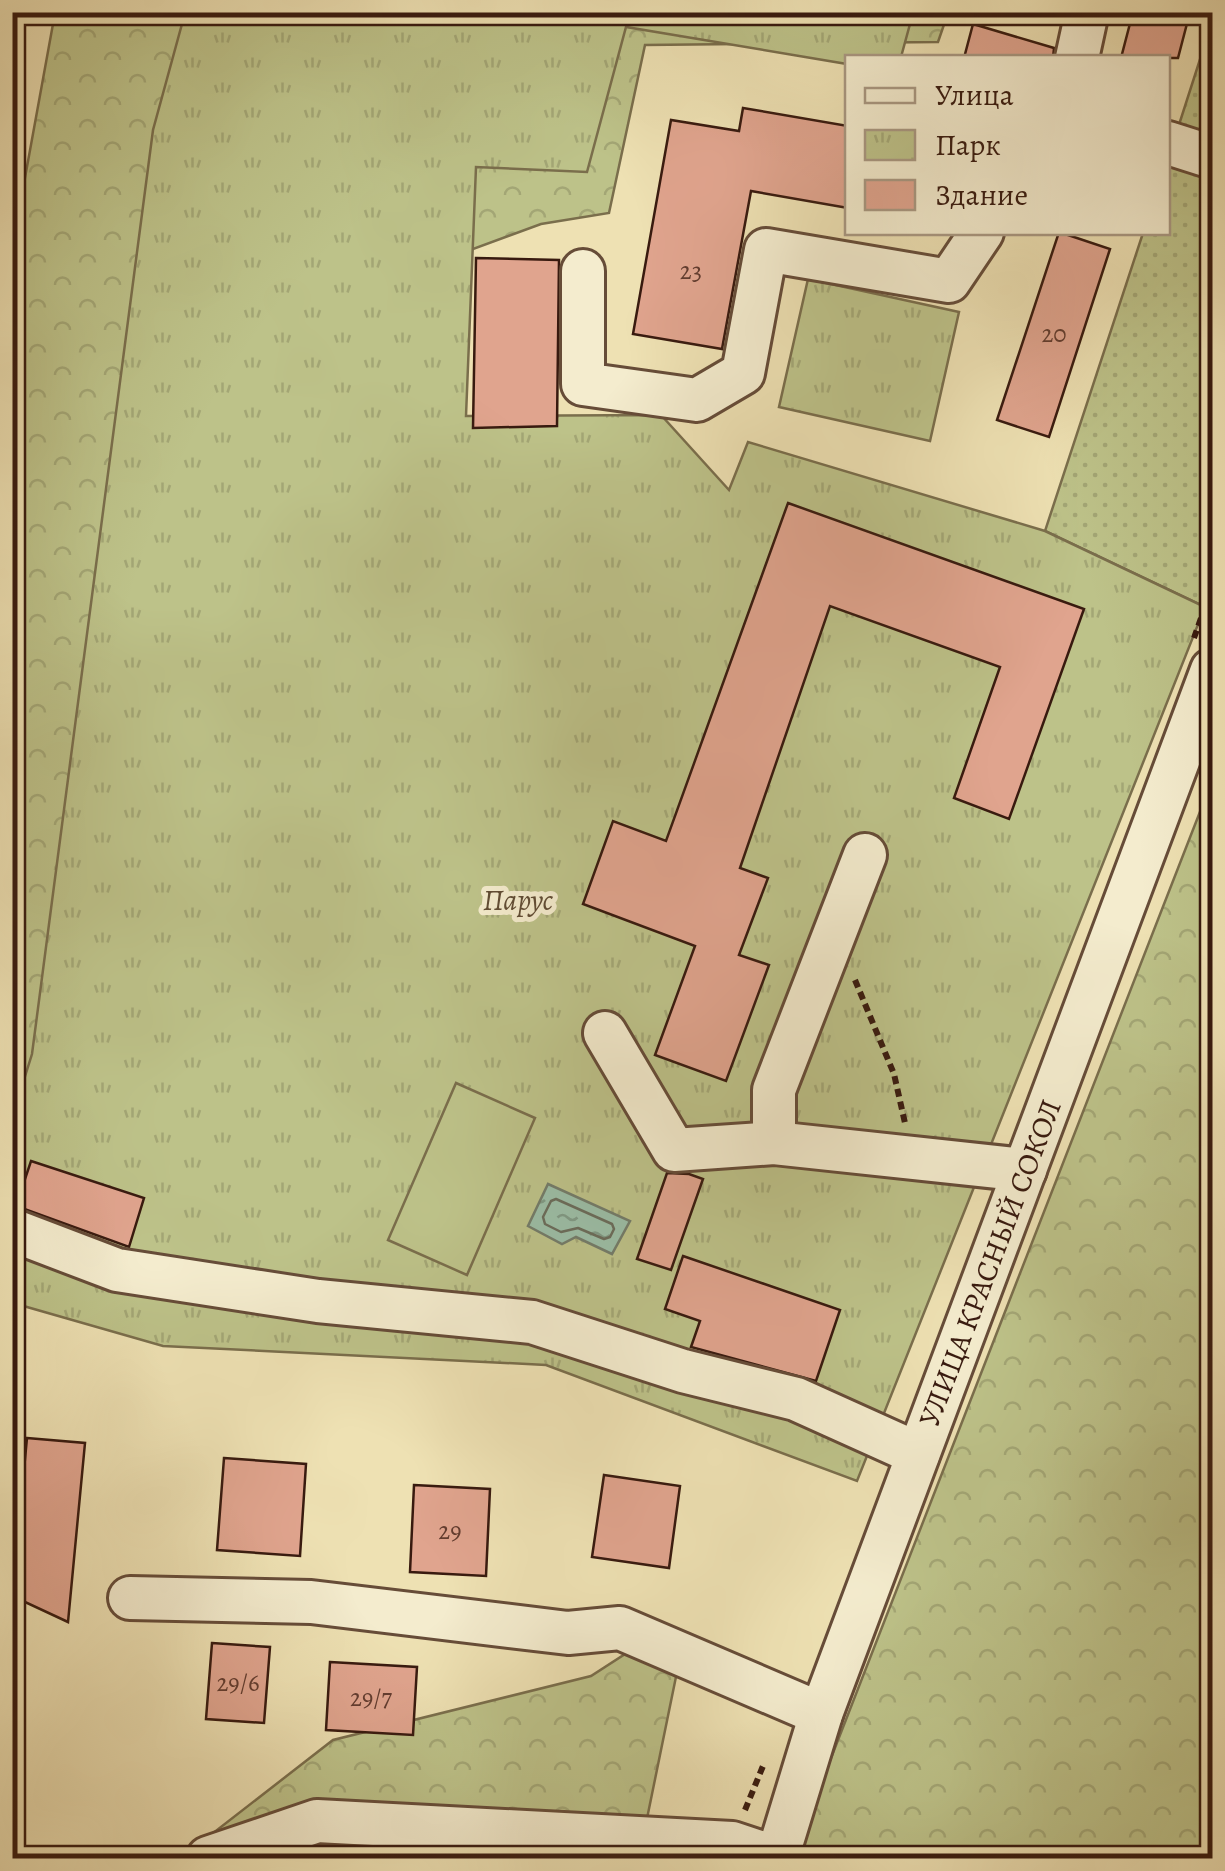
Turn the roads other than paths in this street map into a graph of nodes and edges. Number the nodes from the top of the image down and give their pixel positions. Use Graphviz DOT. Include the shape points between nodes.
graph roads {
  1 [pos="1087,12"];
  2 [pos="1078,55"];
  3 [pos="1170,144"];
  4 [pos="1212,157"];
  5 [pos="980,235"];
  6 [pos="583,272"];
  7 [pos="1212,670"];
  8 [pos="865,855"];
  9 [pos="606,1033"];
  10 [pos="774,1143"];
  11 [pos="1025,1170"];
  12 [pos="12,1230"];
  13 [pos="918,1454"];
  14 [pos="130,1598"];
  15 [pos="821,1714"];
  16 [pos="208,1858"];
  17 [pos="777,1858"];
  1 -- 2 [label="street"];
  3 -- 4 [label="street"];
  5 -- 6 [label="street" via="950,280 766,250 742,373 698,400 583,384"];
  7 -- 11 [label="street, УЛИЦА КРАСНЫЙ СОКОЛ"];
  8 -- 10 [label="street" via="774,1090"];
  9 -- 10 [label="street" via="674,1150"];
  10 -- 11 [label="street"];
  11 -- 13 [label="street, УЛИЦА КРАСНЫЙ СОКОЛ"];
  12 -- 13 [label="street" via="116,1270 318,1301 532,1322 683,1372 796,1399"];
  13 -- 15 [label="street, УЛИЦА КРАСНЫЙ СОКОЛ"];
  14 -- 15 [label="street" via="312,1602 568,1633 620,1628"];
  15 -- 17 [label="street, УЛИЦА КРАСНЫЙ СОКОЛ"];
  16 -- 17 [label="street" via="317,1821 732,1843"];
}
